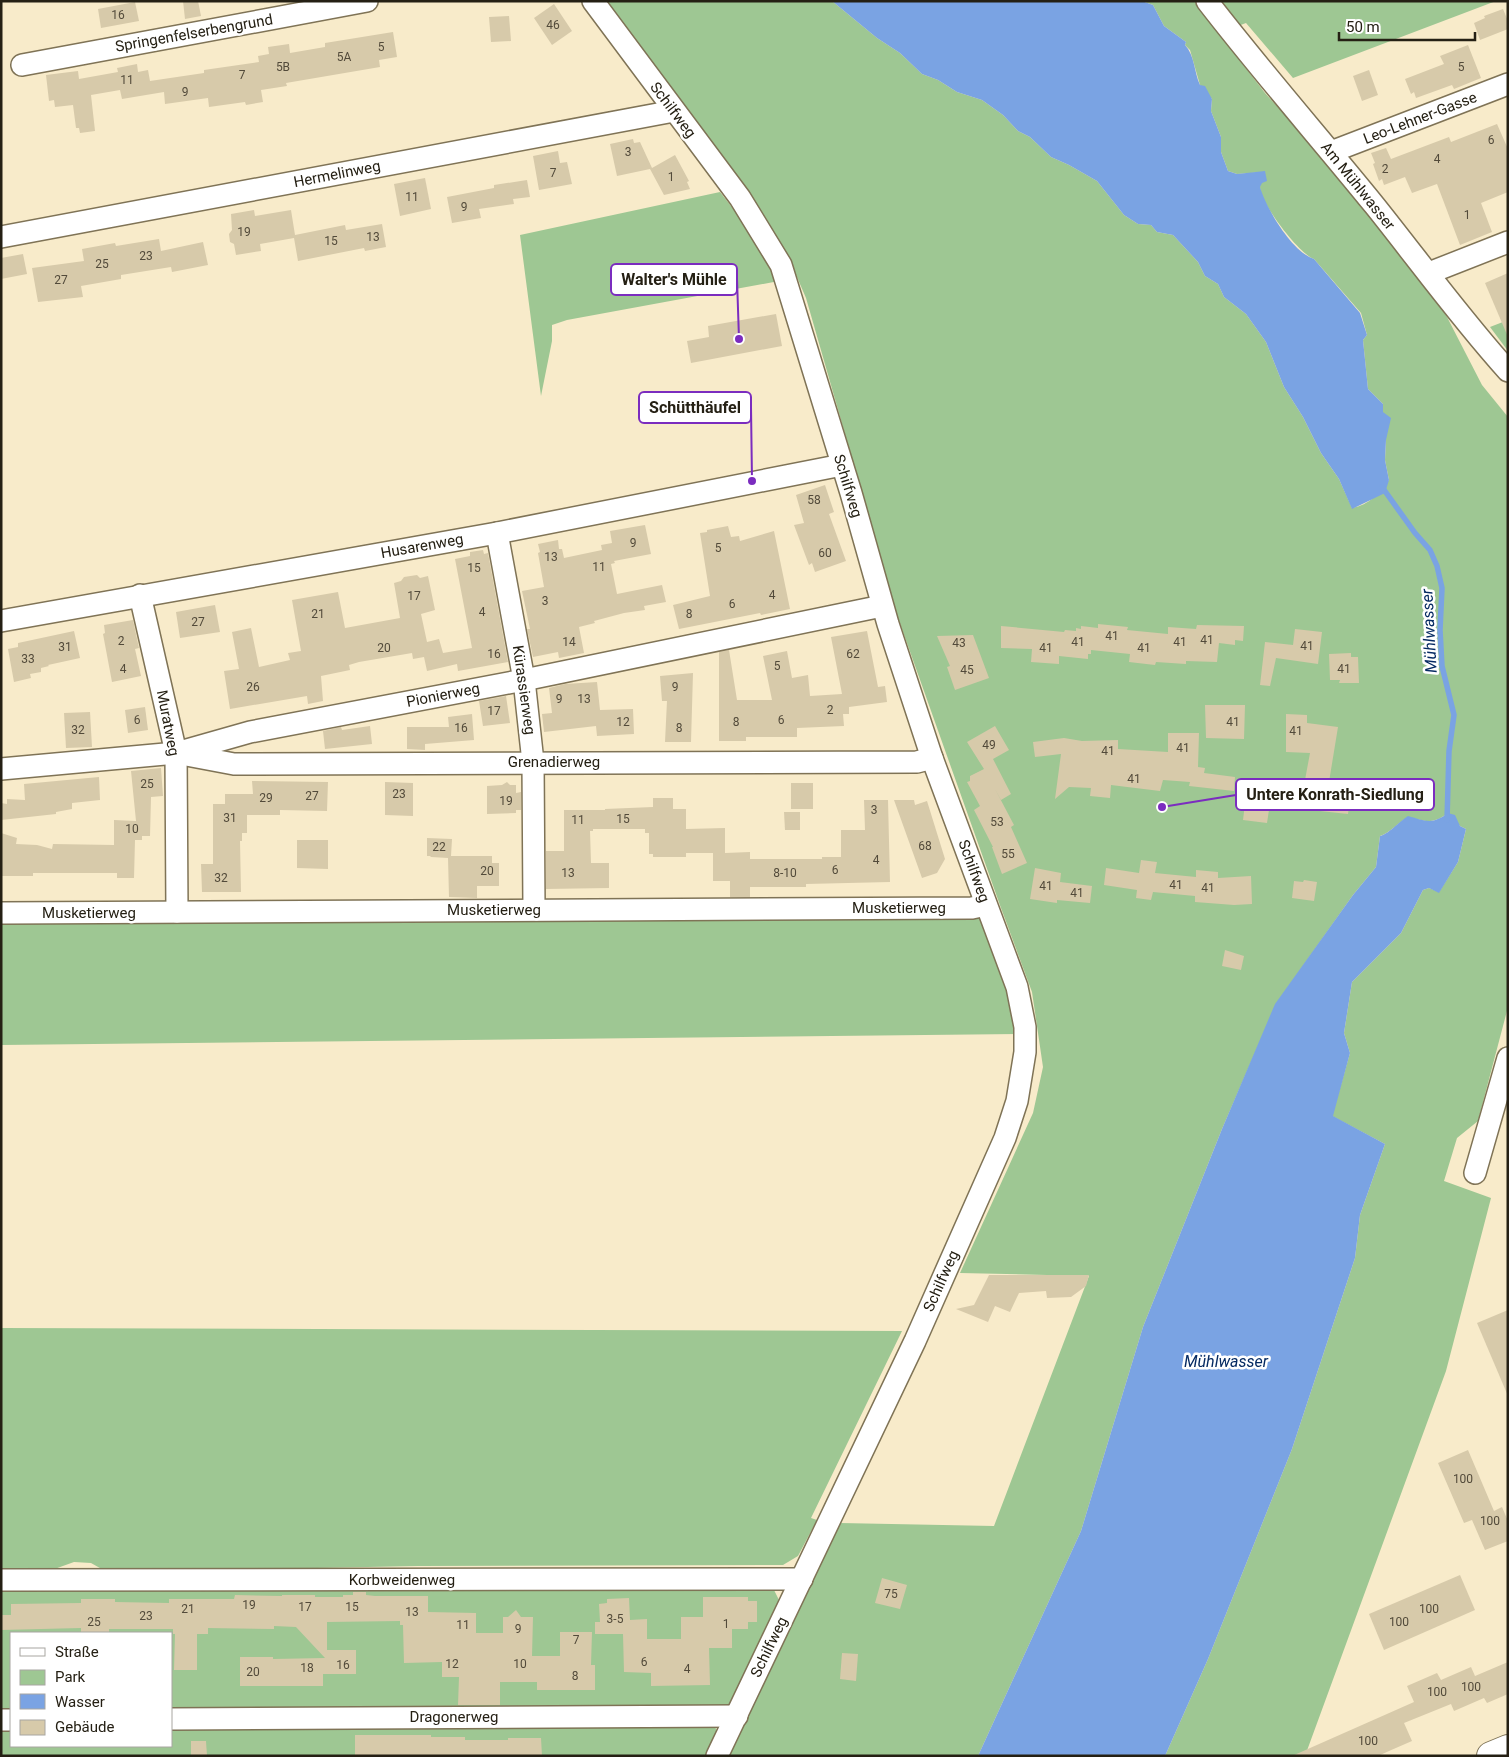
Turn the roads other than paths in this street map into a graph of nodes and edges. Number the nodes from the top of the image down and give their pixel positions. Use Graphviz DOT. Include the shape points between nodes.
graph roads {
  1 [pos="366,1"];
  2 [pos="593,1"];
  3 [pos="1207,1"];
  4 [pos="22,65"];
  5 [pos="1508,84"];
  6 [pos="674,111"];
  7 [pos="1331,152"];
  8 [pos="1,237"];
  9 [pos="1508,242"];
  10 [pos="1429,273"];
  11 [pos="1508,371"];
  12 [pos="842,465"];
  13 [pos="497,533"];
  14 [pos="140,595"];
  15 [pos="882,606"];
  16 [pos="1,621"];
  17 [pos="524,680"];
  18 [pos="176,753"];
  19 [pos="932,758"];
  20 [pos="533,762"];
  21 [pos="1,769"];
  22 [pos="986,905"];
  23 [pos="534,909"];
  24 [pos="177,912"];
  25 [pos="1,913"];
  26 [pos="1508,1058"];
  27 [pos="1475,1174"];
  28 [pos="802,1579"];
  29 [pos="1,1580"];
  30 [pos="737,1716"];
  31 [pos="172,1719"];
  32 [pos="1508,1749"];
  33 [pos="717,1756"];
  34 [pos="1491,1756"];
  1 -- 4 [label="street, Springenfelserbengrund"];
  2 -- 6 [label="street, Schilfweg"];
  3 -- 7 [label="street, Am Mühlwasser"];
  5 -- 7 [label="street, Leo-Lehner-Gasse"];
  6 -- 8 [label="street, Hermelinweg"];
  6 -- 12 [label="street, Schilfweg" via="740,198 781,266"];
  7 -- 10 [label="street, Am Mühlwasser"];
  9 -- 10 [label="street"];
  10 -- 11 [label="street, Am Mühlwasser"];
  12 -- 13 [label="street, Husarenweg"];
  12 -- 15 [label="street, Schilfweg"];
  13 -- 14 [label="street, Husarenweg"];
  13 -- 17 [label="street, Kürassierweg"];
  14 -- 16 [label="street, Husarenweg"];
  14 -- 18 [label="street, Muratweg"];
  15 -- 17 [label="street, Pionierweg"];
  15 -- 19 [label="street, Schilfweg"];
  17 -- 18 [label="street, Pionierweg" via="250,732"];
  17 -- 20 [label="street, Kürassierweg"];
  18 -- 20 [label="street, Grenadierweg" via="234,764"];
  18 -- 21 [label="street, Pionierweg"];
  18 -- 24 [label="street, Muratweg"];
  19 -- 20 [label="street, Grenadierweg" via="916,762"];
  19 -- 22 [label="street, Schilfweg"];
  20 -- 23 [label="street, Kürassierweg"];
  22 -- 23 [label="street, Musketierweg" via="972,908"];
  22 -- 28 [label="street, Schilfweg" via="1017,987 1026,1027 1017,1101 996,1159 915,1341"];
  23 -- 24 [label="street, Musketierweg"];
  24 -- 25 [label="street, Musketierweg"];
  26 -- 27 [label="street"];
  28 -- 29 [label="street, Korbweidenweg"];
  28 -- 30 [label="street, Schilfweg"];
  30 -- 31 [label="street, Dragonerweg"];
  30 -- 33 [label="street, Schilfweg"];
  32 -- 34 [label="main road"];
}
